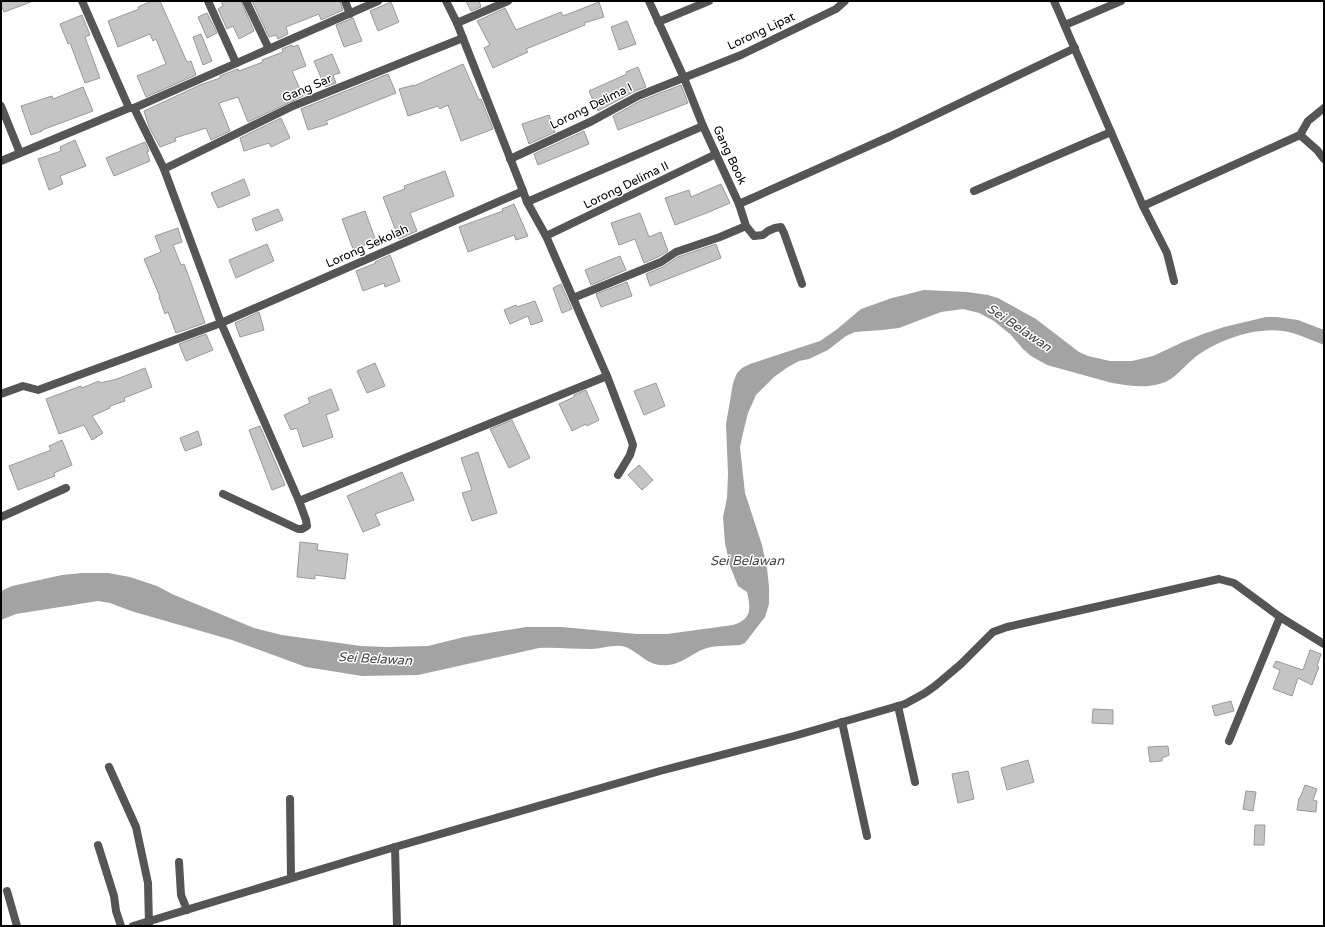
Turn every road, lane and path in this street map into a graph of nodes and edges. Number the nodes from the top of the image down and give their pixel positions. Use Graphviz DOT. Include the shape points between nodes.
graph roads {
  1 [pos="82,1"];
  2 [pos="208,1"];
  3 [pos="246,1"];
  4 [pos="345,1"];
  5 [pos="378,1"];
  6 [pos="446,1"];
  7 [pos="508,1"];
  8 [pos="649,1"];
  9 [pos="709,1"];
  10 [pos="845,1"];
  11 [pos="1054,1"];
  12 [pos="1121,1"];
  13 [pos="350,14"];
  14 [pos="658,22"];
  15 [pos="457,23"];
  16 [pos="1065,24"];
  17 [pos="463,38"];
  18 [pos="1075,48"];
  19 [pos="269,49"];
  20 [pos="236,63"];
  21 [pos="684,78"];
  22 [pos="1,106"];
  23 [pos="132,108"];
  24 [pos="1324,108"];
  25 [pos="703,126"];
  26 [pos="1111,132"];
  27 [pos="1300,135"];
  28 [pos="20,153"];
  29 [pos="716,154"];
  30 [pos="510,158"];
  31 [pos="1324,159"];
  32 [pos="1,161"];
  33 [pos="164,169"];
  34 [pos="523,191"];
  35 [pos="974,191"];
  36 [pos="527,202"];
  37 [pos="739,204"];
  38 [pos="1143,206"];
  39 [pos="746,226"];
  40 [pos="546,236"];
  41 [pos="1174,281"];
  42 [pos="802,284"];
  43 [pos="573,298"];
  44 [pos="221,323"];
  45 [pos="608,376"];
  46 [pos="1,394"];
  47 [pos="618,476"];
  48 [pos="66,488"];
  49 [pos="223,494"];
  50 [pos="299,501"];
  51 [pos="1,517"];
  52 [pos="1280,617"];
  53 [pos="1324,644"];
  54 [pos="898,706"];
  55 [pos="842,722"];
  56 [pos="1228,741"];
  57 [pos="109,767"];
  58 [pos="915,782"];
  59 [pos="290,799"];
  60 [pos="867,836"];
  61 [pos="98,844"];
  62 [pos="395,846"];
  63 [pos="179,862"];
  64 [pos="291,878"];
  65 [pos="6,891"];
  66 [pos="187,910"];
  67 [pos="148,924"];
  68 [pos="17,926"];
  69 [pos="120,926"];
  70 [pos="133,926"];
  71 [pos="397,926"];
  1 -- 23 [label="street"];
  2 -- 20 [label="street"];
  3 -- 19 [label="street"];
  4 -- 13 [label="street"];
  5 -- 13 [label="street"];
  6 -- 15 [label="street"];
  7 -- 15 [label="street"];
  8 -- 14 [label="street, Gang Book"];
  9 -- 14 [label="street"];
  10 -- 21 [label="street, Lorong Lipat" via="836,9 748,52"];
  11 -- 16 [label="street"];
  12 -- 16 [label="street"];
  13 -- 19 [label="street"];
  14 -- 21 [label="street, Gang Book"];
  15 -- 17 [label="street"];
  16 -- 18 [label="street"];
  17 -- 30 [label="street"];
  17 -- 33 [label="street, Gang Sar" via="293,106"];
  18 -- 26 [label="street"];
  18 -- 37 [label="street" via="891,136"];
  19 -- 20 [label="street"];
  20 -- 23 [label="street"];
  21 -- 25 [label="street, Gang Book"];
  21 -- 30 [label="street, Lorong Delima I" via="638,96 592,121"];
  22 -- 28 [label="street"];
  23 -- 28 [label="street"];
  23 -- 33 [label="street"];
  24 -- 27 [label="street" via="1308,121"];
  25 -- 29 [label="street, Gang Book"];
  25 -- 36 [label="street"];
  26 -- 35 [label="street"];
  26 -- 38 [label="street"];
  27 -- 31 [label="street"];
  27 -- 38 [label="street"];
  28 -- 32 [label="street"];
  29 -- 37 [label="street, Gang Book"];
  29 -- 40 [label="street, Lorong Delima II"];
  30 -- 34 [label="street"];
  33 -- 44 [label="street"];
  34 -- 36 [label="street"];
  34 -- 44 [label="street, Lorong Sekolah"];
  36 -- 40 [label="street"];
  37 -- 39 [label="street, Gang Book"];
  38 -- 41 [label="street" via="1168,253"];
  39 -- 42 [label="street" via="754,236 763,236 781,227"];
  39 -- 43 [label="street" via="676,252 661,262"];
  40 -- 43 [label="street"];
  43 -- 45 [label="street"];
  44 -- 46 [label="street, Lorong Sekolah" via="38,390 22,386"];
  44 -- 50 [label="street"];
  45 -- 47 [label="street" via="633,445"];
  45 -- 50 [label="street"];
  48 -- 51 [label="street"];
  49 -- 50 [label="street" via="302,529 307,524"];
  52 -- 53 [label="street"];
  52 -- 54 [label="street" via="1234,583 1219,579 1007,627 993,632 935,686"];
  52 -- 56 [label="street"];
  54 -- 55 [label="street"];
  54 -- 58 [label="street"];
  55 -- 60 [label="street"];
  55 -- 62 [label="street"];
  57 -- 67 [label="street" via="136,827 148,883"];
  59 -- 64 [label="street"];
  61 -- 69 [label="street"];
  62 -- 64 [label="street"];
  62 -- 71 [label="street"];
  63 -- 66 [label="street" via="181,895"];
  64 -- 66 [label="street"];
  65 -- 68 [label="street"];
  66 -- 67 [label="street"];
  67 -- 70 [label="street"];
}
